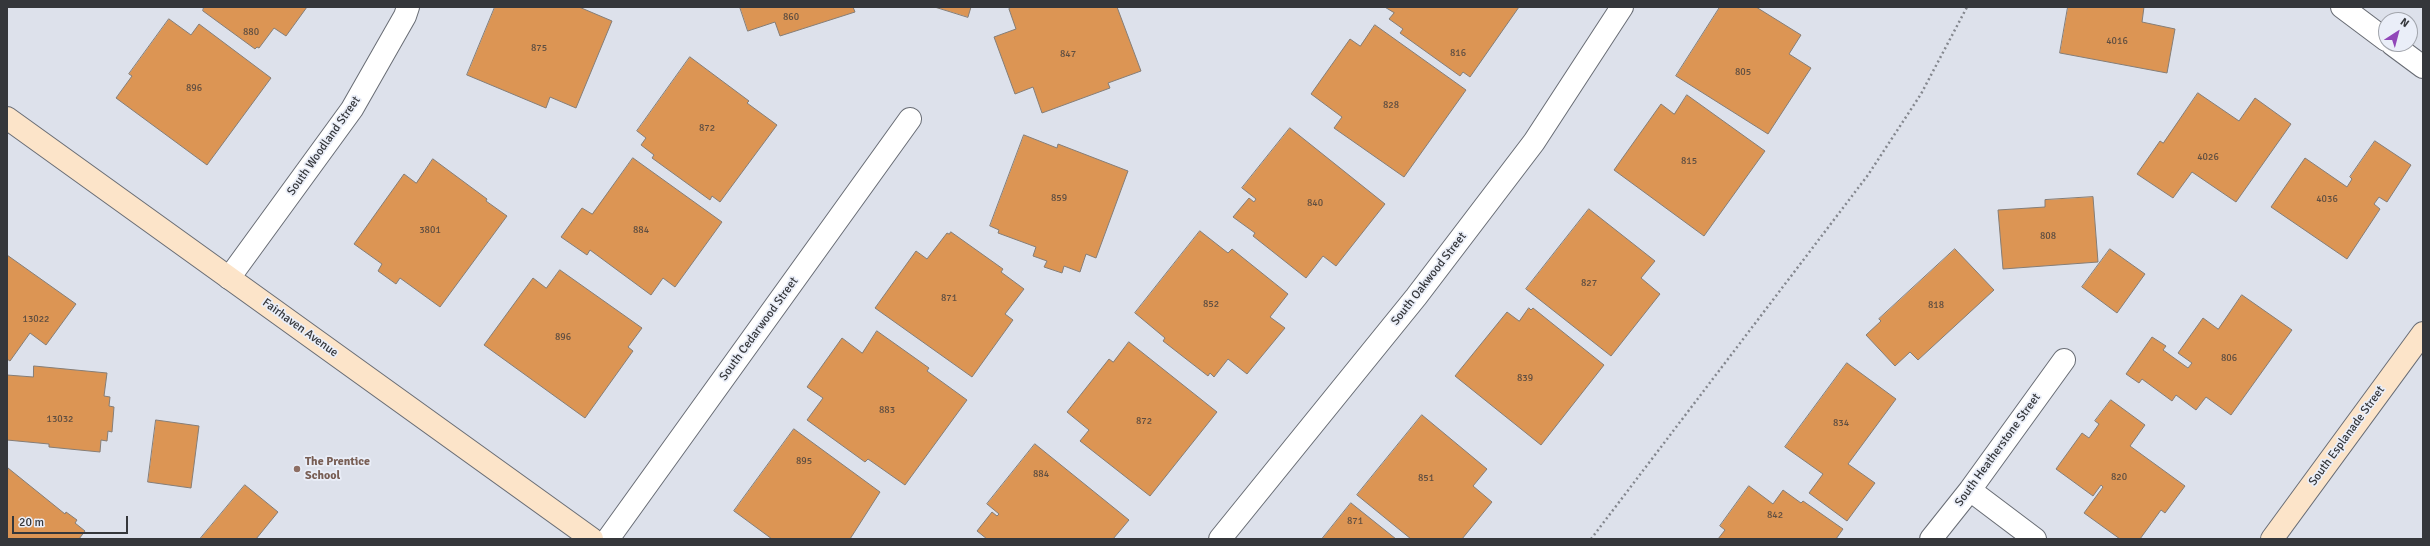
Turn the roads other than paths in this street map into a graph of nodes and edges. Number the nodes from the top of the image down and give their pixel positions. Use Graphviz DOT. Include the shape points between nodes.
graph roads {
  1 [pos="408,7"];
  2 [pos="1622,7"];
  3 [pos="2342,7"];
  4 [pos="2378,34"];
  5 [pos="2403,52"];
  6 [pos="2423,67"];
  7 [pos="7,118"];
  8 [pos="910,118"];
  9 [pos="229,278"];
  10 [pos="2423,333"];
  11 [pos="2064,360"];
  12 [pos="1970,490"];
  13 [pos="592,539"];
  14 [pos="608,539"];
  15 [pos="1220,539"];
  16 [pos="1931,539"];
  17 [pos="2035,539"];
  18 [pos="2272,539"];
  1 -- 9 [label="street, South Woodland Street" via="352,109"];
  2 -- 15 [label="street, South Oakwood Street" via="1534,142 1416,297"];
  3 -- 4 [label="street"];
  5 -- 6 [label="street"];
  7 -- 9 [label="main road, Fairhaven Avenue"];
  8 -- 14 [label="street, South Cedarwood Street"];
  9 -- 13 [label="main road, Fairhaven Avenue"];
  10 -- 18 [label="main road, South Esplanade Street"];
  11 -- 12 [label="street, South Heatherstone Street"];
  12 -- 16 [label="street, South Heatherstone Street"];
  12 -- 17 [label="street"];
}
